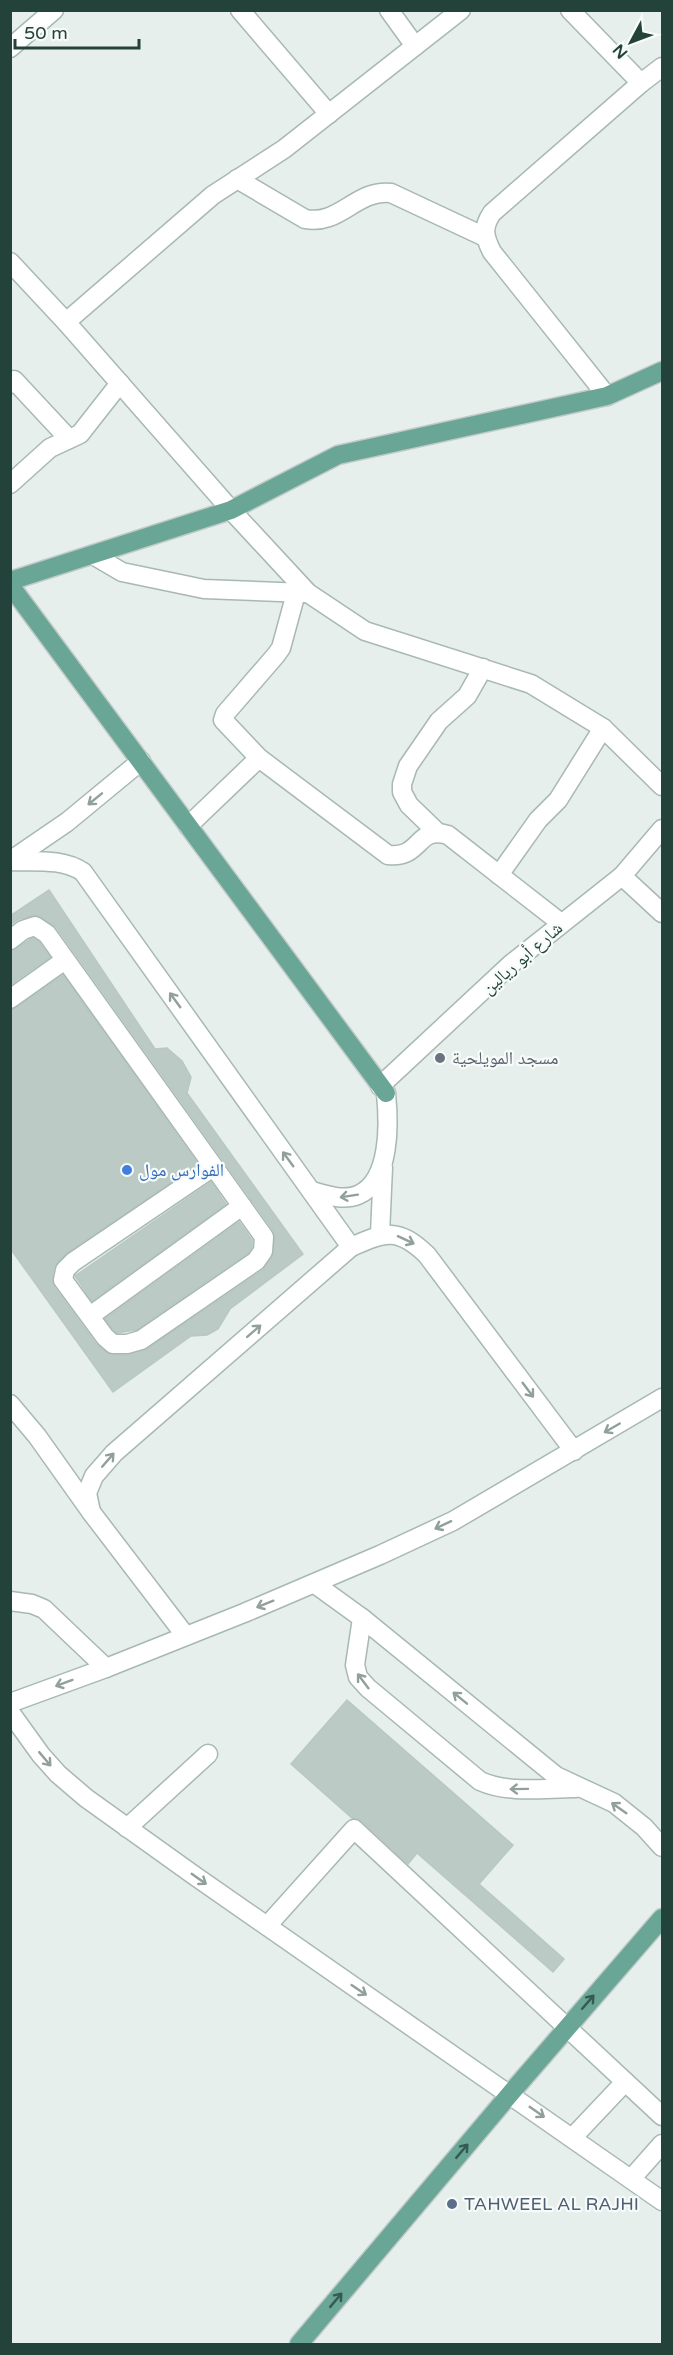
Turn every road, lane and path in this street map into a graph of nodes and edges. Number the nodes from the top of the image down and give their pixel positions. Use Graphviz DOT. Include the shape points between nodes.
graph roads {
  1 [pos="54,10"];
  2 [pos="240,10"];
  3 [pos="389,10"];
  4 [pos="461,10"];
  5 [pos="570,10"];
  6 [pos="416,46"];
  7 [pos="10,48"];
  8 [pos="663,67"];
  9 [pos="640,83"];
  10 [pos="329,114"];
  11 [pos="237,179"];
  12 [pos="485,237"];
  13 [pos="10,262"];
  14 [pos="66,322"];
  15 [pos="663,371"];
  16 [pos="120,383"];
  17 [pos="10,384"];
  18 [pos="607,396"];
  19 [pos="69,439"];
  20 [pos="10,484"];
  21 [pos="231,510"];
  22 [pos="93,555"];
  23 [pos="10,583"];
  24 [pos="302,593"];
  25 [pos="483,668"];
  26 [pos="603,728"];
  27 [pos="260,758"];
  28 [pos="141,761"];
  29 [pos="663,786"];
  30 [pos="188,826"];
  31 [pos="663,829"];
  32 [pos="437,832"];
  33 [pos="10,861"];
  34 [pos="500,875"];
  35 [pos="622,876"];
  36 [pos="663,913"];
  37 [pos="561,923"];
  38 [pos="10,940"];
  39 [pos="65,960"];
  40 [pos="10,999"];
  41 [pos="383,1089"];
  42 [pos="383,1162"];
  43 [pos="213,1167"];
  44 [pos="312,1191"];
  45 [pos="242,1206"];
  46 [pos="380,1234"];
  47 [pos="351,1247"];
  48 [pos="90,1316"];
  49 [pos="663,1398"];
  50 [pos="10,1404"];
  51 [pos="574,1451"];
  52 [pos="91,1512"];
  53 [pos="315,1584"];
  54 [pos="10,1601"];
  55 [pos="362,1618"];
  56 [pos="185,1635"];
  57 [pos="106,1668"];
  58 [pos="10,1703"];
  59 [pos="10,1712"];
  60 [pos="208,1754"];
  61 [pos="578,1788"];
  62 [pos="127,1828"];
  63 [pos="663,1847"];
  64 [pos="663,1918"];
  65 [pos="267,1926"];
  66 [pos="568,2026"];
  67 [pos="625,2082"];
  68 [pos="510,2094"];
  69 [pos="663,2115"];
  70 [pos="573,2138"];
  71 [pos="663,2144"];
  72 [pos="631,2179"];
  73 [pos="663,2201"];
  74 [pos="298,2344"];
  1 -- 7 [label="street"];
  2 -- 10 [label="street"];
  3 -- 6 [label="street"];
  4 -- 6 [label="street"];
  5 -- 9 [label="street"];
  6 -- 10 [label="street"];
  8 -- 9 [label="street"];
  9 -- 12 [label="street" via="492,213 484,225"];
  10 -- 11 [label="street"];
  11 -- 12 [label="street" via="305,219 318,221 336,215 378,191 391,193"];
  11 -- 14 [label="street" via="213,195"];
  12 -- 18 [label="street" via="492,252"];
  13 -- 14 [label="street"];
  14 -- 16 [label="street"];
  15 -- 18 [label="main road"];
  16 -- 19 [label="street" via="80,434"];
  16 -- 21 [label="street"];
  17 -- 19 [label="street" via="14,380"];
  18 -- 21 [label="main road" via="338,455"];
  19 -- 20 [label="street" via="50,448"];
  21 -- 22 [label="main road"];
  21 -- 24 [label="street"];
  22 -- 23 [label="main road"];
  22 -- 24 [label="street" via="123,572 204,589"];
  23 -- 28 [label="main road"];
  24 -- 25 [label="street" via="365,631"];
  24 -- 27 [label="street" via="281,648 223,720"];
  25 -- 26 [label="street" via="531,684"];
  25 -- 32 [label="street" via="467,696 439,721 408,766 402,784 409,805"];
  26 -- 29 [label="street"];
  26 -- 34 [label="street" via="558,800 538,820"];
  27 -- 30 [label="street"];
  27 -- 32 [label="street" via="388,855 401,857"];
  28 -- 30 [label="main road"];
  28 -- 33 [label="street, one-way" via="67,822"];
  30 -- 41 [label="main road"];
  31 -- 35 [label="street, شارع أبو ريالين"];
  32 -- 34 [label="street" via="448,835"];
  44 -- 33 [label="street, one-way" via="83,872 58,862"];
  34 -- 37 [label="street"];
  35 -- 36 [label="street"];
  35 -- 37 [label="street, شارع أبو ريالين"];
  37 -- 41 [label="street, شارع أبو ريالين" via="511,964"];
  38 -- 39 [label="street" via="35,926 47,934"];
  39 -- 40 [label="street"];
  39 -- 43 [label="street"];
  41 -- 42 [label="street" via="389,1117"];
  42 -- 44 [label="street, one-way" via="379,1174 358,1195 332,1197"];
  42 -- 46 [label="street"];
  43 -- 45 [label="street"];
  43 -- 48 [label="street" via="65,1270 63,1280"];
  44 -- 47 [label="street"];
  45 -- 48 [label="street"];
  45 -- 48 [label="street" via="264,1237 256,1260 141,1340 114,1344"];
  46 -- 47 [label="street"];
  46 -- 51 [label="street, one-way" via="414,1242 427,1255"];
  52 -- 47 [label="street, one-way" via="87,1493 94,1476 114,1453"];
  49 -- 51 [label="street, one-way"];
  50 -- 52 [label="street"];
  51 -- 53 [label="street, one-way" via="453,1521"];
  52 -- 56 [label="street"];
  53 -- 55 [label="street"];
  53 -- 56 [label="street, one-way"];
  54 -- 57 [label="street" via="44,1609"];
  61 -- 55 [label="street, one-way" via="531,1757"];
  61 -- 55 [label="street, one-way" via="505,1789 480,1780 358,1677 355,1665"];
  56 -- 57 [label="street"];
  57 -- 58 [label="street, one-way"];
  59 -- 62 [label="street, one-way" via="58,1774"];
  60 -- 62 [label="street"];
  63 -- 61 [label="street, one-way" via="614,1803"];
  62 -- 65 [label="street, one-way"];
  66 -- 64 [label="main road, one-way"];
  65 -- 66 [label="street" via="354,1829"];
  65 -- 68 [label="street, one-way"];
  66 -- 67 [label="street"];
  66 -- 68 [label="main road"];
  67 -- 69 [label="street"];
  67 -- 70 [label="street"];
  68 -- 70 [label="street, one-way"];
  74 -- 68 [label="main road, one-way"];
  70 -- 72 [label="street"];
  71 -- 72 [label="street"];
  72 -- 73 [label="street"];
}
